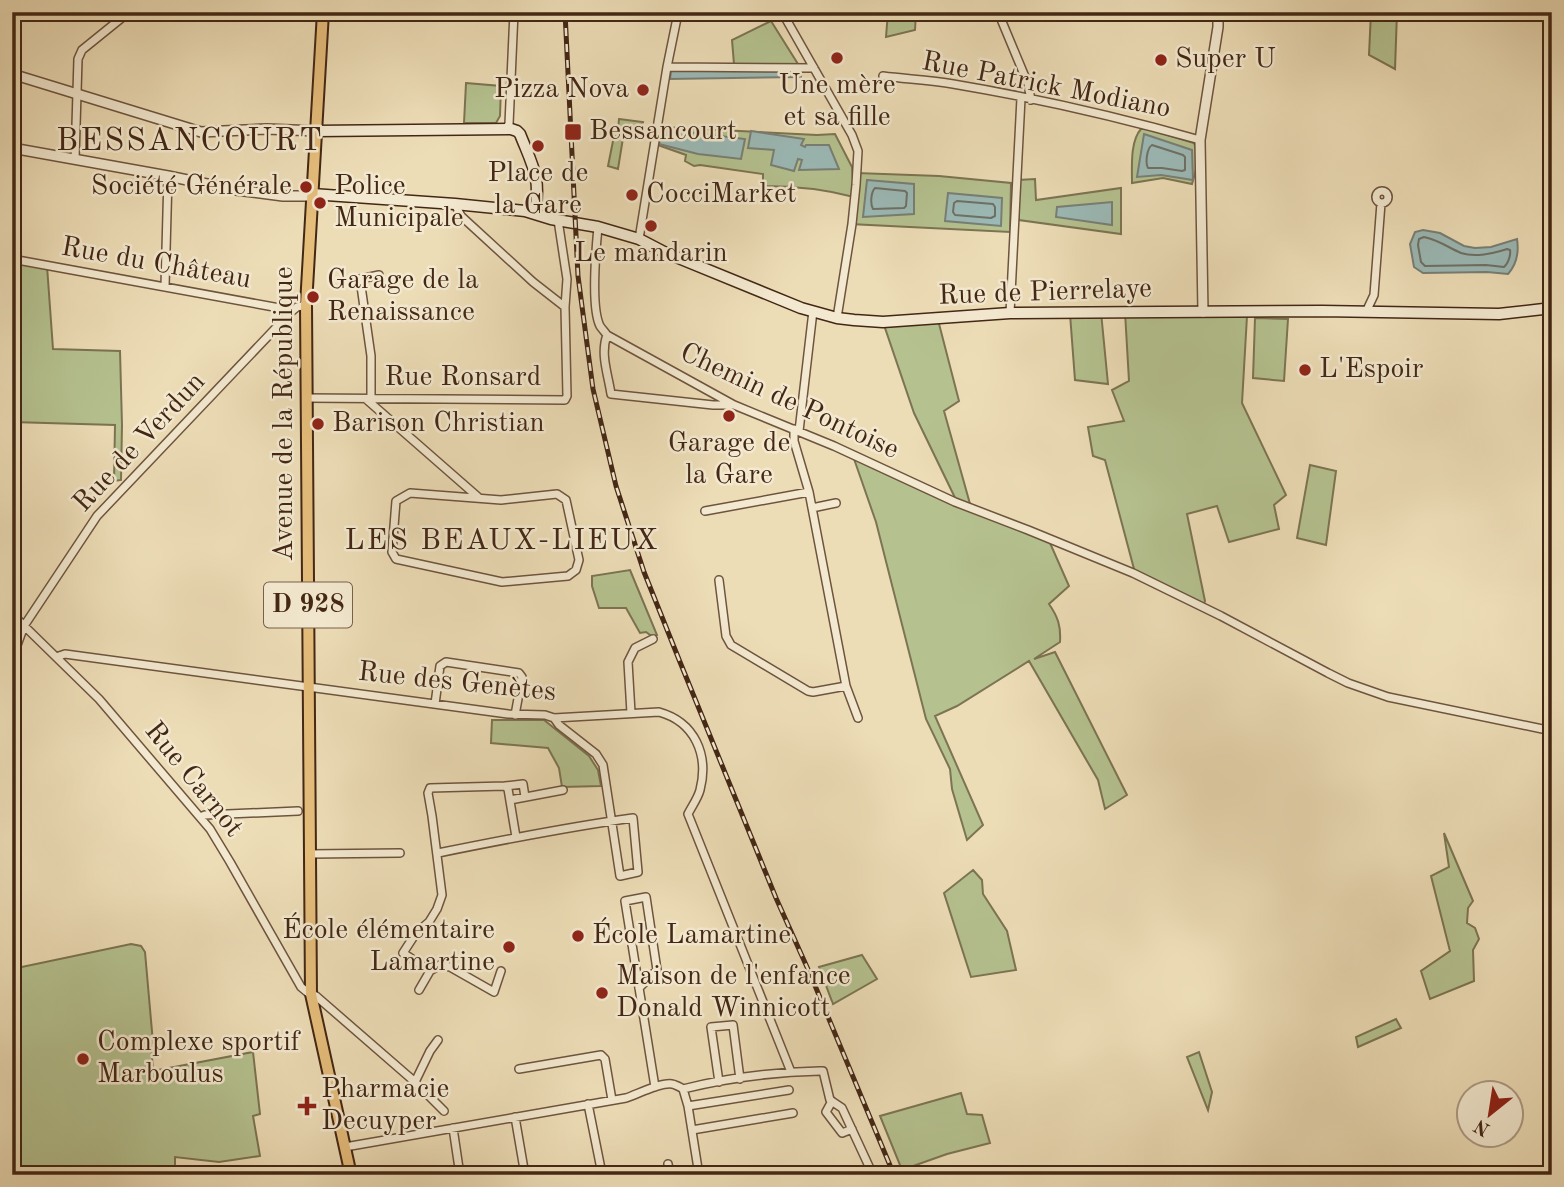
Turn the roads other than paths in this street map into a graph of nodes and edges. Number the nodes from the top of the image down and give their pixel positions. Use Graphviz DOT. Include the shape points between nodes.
graph roads {
  1 [pos="129,12"];
  2 [pos="323,12"];
  3 [pos="514,12"];
  4 [pos="677,12"];
  5 [pos="782,12"];
  6 [pos="998,12"];
  7 [pos="1216,12"];
  8 [pos="667,67"];
  9 [pos="814,68"];
  10 [pos="12,74"];
  11 [pos="883,76"];
  12 [pos="77,92"];
  13 [pos="1021,97"];
  14 [pos="1031,100"];
  15 [pos="505,130"];
  16 [pos="316,131"];
  17 [pos="1200,140"];
  18 [pos="12,148"];
  19 [pos="75,159"];
  20 [pos="168,176"];
  21 [pos="312,194"];
  22 [pos="1381,203"];
  23 [pos="455,204"];
  24 [pos="535,213"];
  25 [pos="558,220"];
  26 [pos="598,228"];
  27 [pos="639,239"];
  28 [pos="12,259"];
  29 [pos="379,275"];
  30 [pos="165,288"];
  31 [pos="1374,295"];
  32 [pos="306,305"];
  33 [pos="565,307"];
  34 [pos="1552,308"];
  35 [pos="813,311"];
  36 [pos="291,312"];
  37 [pos="1203,312"];
  38 [pos="1366,312"];
  39 [pos="1382,312"];
  40 [pos="1010,313"];
  41 [pos="837,318"];
  42 [pos="607,335"];
  43 [pos="306,398"];
  44 [pos="368,399"];
  45 [pos="734,405"];
  46 [pos="796,430"];
  47 [pos="809,492"];
  48 [pos="478,497"];
  49 [pos="836,503"];
  50 [pos="812,508"];
  51 [pos="705,511"];
  52 [pos="719,580"];
  53 [pos="12,614"];
  54 [pos="24,626"];
  55 [pos="653,639"];
  56 [pos="56,657"];
  57 [pos="12,659"];
  58 [pos="846,686"];
  59 [pos="308,687"];
  60 [pos="435,704"];
  61 [pos="631,713"];
  62 [pos="515,715"];
  63 [pos="554,718"];
  64 [pos="858,718"];
  65 [pos="1552,731"];
  66 [pos="505,786"];
  67 [pos="563,790"];
  68 [pos="525,797"];
  69 [pos="510,800"];
  70 [pos="298,811"];
  71 [pos="200,817"];
  72 [pos="610,821"];
  73 [pos="516,837"];
  74 [pos="400,853"];
  75 [pos="438,853"];
  76 [pos="310,854"];
  77 [pos="430,971"];
  78 [pos="501,971"];
  79 [pos="297,980"];
  80 [pos="311,981"];
  81 [pos="639,988"];
  82 [pos="419,990"];
  83 [pos="312,994"];
  84 [pos="438,1040"];
  85 [pos="519,1069"];
  86 [pos="791,1072"];
  87 [pos="740,1079"];
  88 [pos="415,1082"];
  89 [pos="719,1082"];
  90 [pos="654,1087"];
  91 [pos="683,1089"];
  92 [pos="789,1090"];
  93 [pos="612,1100"];
  94 [pos="832,1101"];
  95 [pos="588,1104"];
  96 [pos="688,1106"];
  97 [pos="444,1111"];
  98 [pos="793,1113"];
  99 [pos="515,1117"];
  100 [pos="453,1128"];
  101 [pos="852,1129"];
  102 [pos="692,1130"];
  103 [pos="345,1147"];
  104 [pos="668,1164"];
  105 [pos="699,1172"];
  106 [pos="351,1175"];
  107 [pos="460,1175"];
  108 [pos="525,1175"];
  109 [pos="605,1175"];
  110 [pos="873,1175"];
  1 -- 12 [label="street" via="82,50"];
  2 -- 16 [label="main road, D 928"];
  3 -- 15 [label="street" via="509,124"];
  4 -- 8 [label="street"];
  5 -- 9 [label="street"];
  6 -- 14 [label="street"];
  7 -- 17 [label="street" via="1218,27"];
  8 -- 9 [label="street"];
  8 -- 27 [label="street"];
  9 -- 41 [label="street" via="858,151"];
  10 -- 12 [label="street"];
  11 -- 13 [label="street, Rue Patrick Modiano"];
  12 -- 16 [label="street" via="201,132"];
  12 -- 19 [label="street"];
  13 -- 14 [label="street, Rue Patrick Modiano"];
  13 -- 40 [label="street"];
  14 -- 17 [label="street, Rue Patrick Modiano"];
  15 -- 16 [label="main road"];
  15 -- 24 [label="main road" via="520,134 537,174"];
  16 -- 21 [label="main road, D 928"];
  17 -- 37 [label="street"];
  18 -- 19 [label="street"];
  19 -- 20 [label="street"];
  20 -- 21 [label="street" via="284,196"];
  20 -- 30 [label="street"];
  21 -- 23 [label="main road, Rue de Pierrelaye"];
  21 -- 32 [label="main road, Avenue de la République / D 928"];
  22 -- 31 [label="street"];
  23 -- 24 [label="main road, Rue de Pierrelaye"];
  23 -- 33 [label="street" via="461,216"];
  24 -- 25 [label="main road, Rue de Pierrelaye"];
  25 -- 26 [label="main road, Rue de Pierrelaye"];
  25 -- 33 [label="street, Rue Ronsard" via="567,279"];
  26 -- 27 [label="main road, Rue de Pierrelaye"];
  26 -- 42 [label="street" via="596,310"];
  27 -- 35 [label="main road, Rue de Pierrelaye"];
  28 -- 30 [label="street, Rue du Château"];
  29 -- 44 [label="street" via="360,279 371,356"];
  30 -- 36 [label="street, Rue du Château"];
  31 -- 38 [label="street"];
  31 -- 39 [label="street"];
  32 -- 36 [label="street, Rue de Verdun"];
  32 -- 43 [label="main road, Avenue de la République / D 928"];
  33 -- 44 [label="street, Rue Ronsard" via="565,400"];
  34 -- 39 [label="main road, Rue de Pierrelaye" via="1499,314"];
  35 -- 41 [label="main road, Rue de Pierrelaye"];
  35 -- 46 [label="street"];
  36 -- 54 [label="street, Rue de Verdun" via="97,516"];
  37 -- 38 [label="main road, Rue de Pierrelaye"];
  37 -- 40 [label="main road, Rue de Pierrelaye"];
  38 -- 39 [label="main road, Rue de Pierrelaye"];
  40 -- 41 [label="main road, Rue de Pierrelaye" via="883,322"];
  42 -- 45 [label="street, Chemin de Pontoise"];
  42 -- 45 [label="street" via="604,352 611,394"];
  43 -- 44 [label="street, Rue Ronsard"];
  43 -- 59 [label="main road, Avenue de la République / D 928"];
  44 -- 48 [label="street"];
  45 -- 46 [label="street, Chemin de Pontoise"];
  46 -- 47 [label="street" via="794,441"];
  46 -- 65 [label="street, Chemin de Pontoise" via="955,502 1133,573 1348,683 1388,697"];
  47 -- 50 [label="street"];
  47 -- 51 [label="street"];
  48 -- 48 [label="street" via="410,493 396,501 392,552 396,559 502,582 568,576 576,570 579,560 566,500 557,494 500,500"];
  49 -- 50 [label="street"];
  50 -- 58 [label="street"];
  52 -- 58 [label="street" via="731,645 808,691"];
  53 -- 54 [label="street, Rue Carnot"];
  54 -- 56 [label="street, Rue Carnot"];
  54 -- 57 [label="street, Rue de Verdun"];
  55 -- 61 [label="street" via="635,648 628,662"];
  56 -- 59 [label="street, Rue des Genètes" via="65,654"];
  56 -- 71 [label="street, Rue Carnot" via="99,699"];
  58 -- 64 [label="street"];
  59 -- 60 [label="street, Rue des Genètes"];
  59 -- 76 [label="main road, Avenue de la République / D 928"];
  60 -- 62 [label="street, Rue des Genètes"];
  60 -- 62 [label="street" via="440,666 446,662 519,673"];
  61 -- 63 [label="street, Rue des Genètes"];
  61 -- 86 [label="street, Rue des Genètes" via="673,716 691,733 700,750 704,764 700,792 688,814"];
  62 -- 63 [label="street, Rue des Genètes"];
  63 -- 72 [label="street" via="603,765"];
  66 -- 68 [label="street" via="523,784"];
  66 -- 69 [label="street"];
  66 -- 75 [label="street" via="430,788"];
  67 -- 68 [label="street"];
  68 -- 69 [label="street"];
  69 -- 73 [label="street"];
  70 -- 71 [label="street"];
  71 -- 79 [label="street, Rue Carnot"];
  72 -- 72 [label="street" via="633,818 638,872 620,876"];
  72 -- 73 [label="street"];
  73 -- 75 [label="street"];
  74 -- 76 [label="street"];
  75 -- 77 [label="street" via="442,895 437,909 402,953"];
  76 -- 80 [label="main road, Avenue de la République / D 928"];
  77 -- 78 [label="street" via="440,965 450,967 494,992"];
  77 -- 82 [label="street"];
  79 -- 80 [label="street"];
  79 -- 83 [label="street, Rue Carnot"];
  80 -- 83 [label="main road, Avenue de la République / D 928"];
  81 -- 81 [label="street" via="625,901 646,897 657,970"];
  81 -- 90 [label="street"];
  83 -- 88 [label="street, Rue Carnot"];
  83 -- 103 [label="main road, Avenue de la République / D 928"];
  84 -- 88 [label="street"];
  85 -- 93 [label="street" via="601,1055"];
  86 -- 87 [label="street"];
  86 -- 94 [label="street" via="823,1071"];
  87 -- 89 [label="street"];
  87 -- 89 [label="street" via="733,1025 711,1027"];
  88 -- 97 [label="street, Rue Carnot"];
  89 -- 91 [label="street"];
  90 -- 91 [label="street" via="673,1084"];
  90 -- 93 [label="street"];
  91 -- 96 [label="street"];
  92 -- 96 [label="street"];
  93 -- 95 [label="street"];
  94 -- 101 [label="street" via="842,1108"];
  94 -- 101 [label="street" via="826,1112 842,1133"];
  95 -- 99 [label="street"];
  95 -- 109 [label="street"];
  96 -- 102 [label="street"];
  98 -- 102 [label="street"];
  99 -- 100 [label="street"];
  99 -- 108 [label="street"];
  100 -- 103 [label="street"];
  100 -- 107 [label="street"];
  101 -- 110 [label="street"];
  102 -- 105 [label="street"];
  103 -- 106 [label="main road, Avenue de la République / D 928"];
  104 -- 105 [label="street" via="670,1174"];
}
